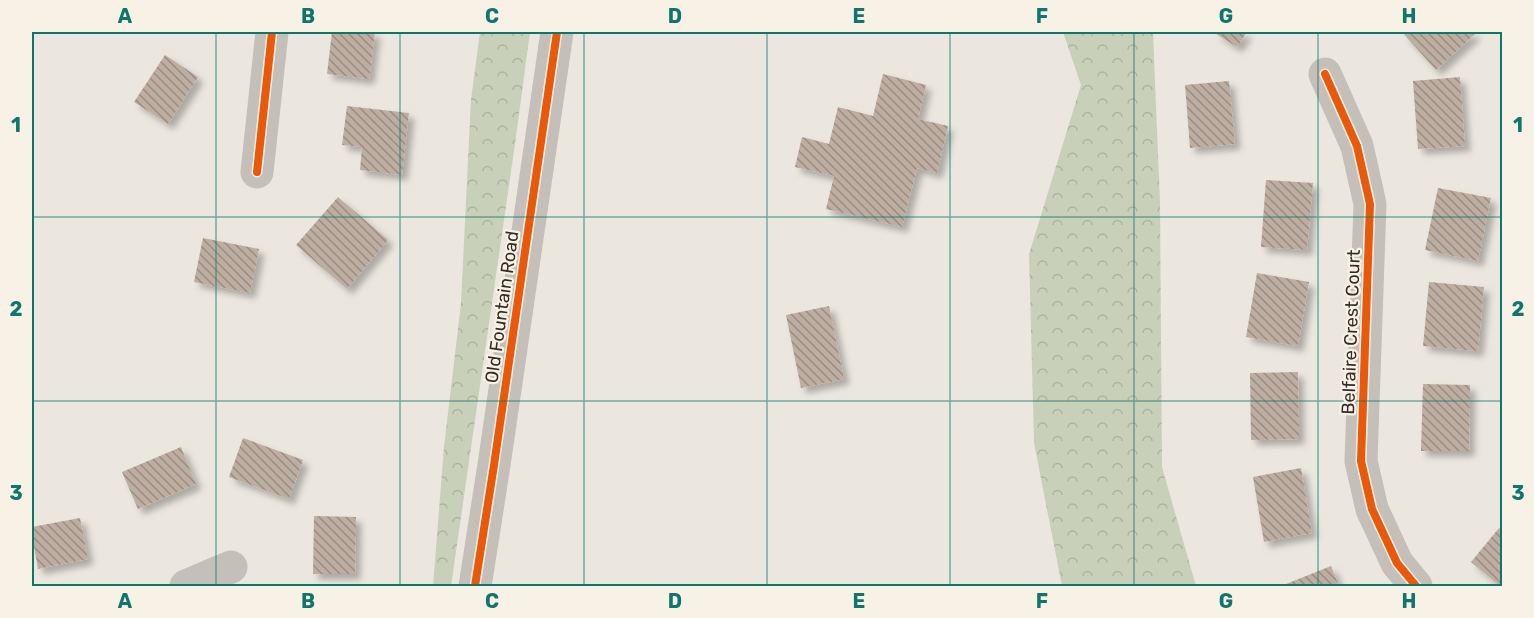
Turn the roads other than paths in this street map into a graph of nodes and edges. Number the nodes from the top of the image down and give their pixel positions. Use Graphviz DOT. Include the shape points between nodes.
graph roads {
  1 [pos="272,32"];
  2 [pos="556,32"];
  3 [pos="1325,74"];
  4 [pos="257,172"];
  5 [pos="231,567"];
  6 [pos="186,586"];
  7 [pos="475,586"];
  8 [pos="1416,586"];
  1 -- 4 [label="street"];
  2 -- 7 [label="street, Old Fountain Road"];
  3 -- 8 [label="street, Belfaire Crest Court" via="1357,146 1370,204 1361,461 1372,509 1397,563"];
  5 -- 6 [label="street"];
}
